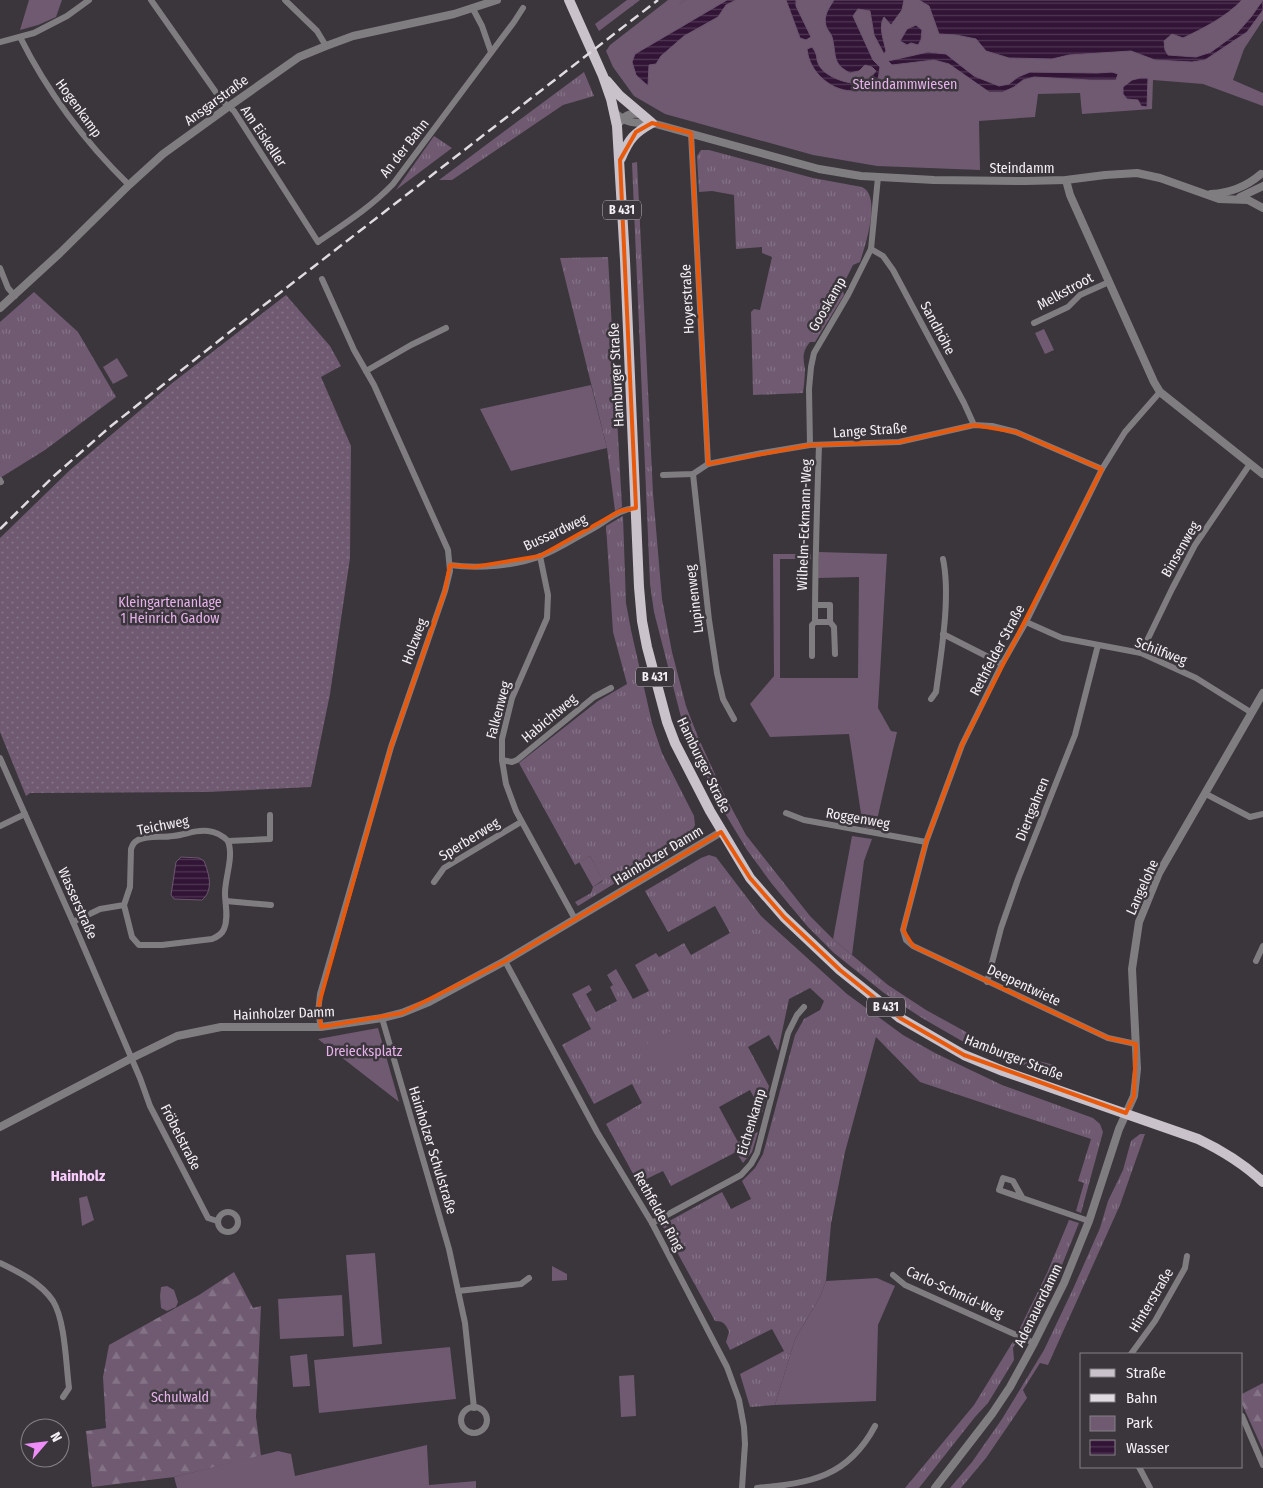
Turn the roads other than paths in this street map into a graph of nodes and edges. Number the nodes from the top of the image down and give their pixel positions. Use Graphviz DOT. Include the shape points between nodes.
graph roads {
  1 [pos="89,0"];
  2 [pos="151,0"];
  3 [pos="285,0"];
  4 [pos="497,0"];
  5 [pos="569,0"];
  6 [pos="523,8"];
  7 [pos="473,9"];
  8 [pos="20,37"];
  9 [pos="0,42"];
  10 [pos="326,46"];
  11 [pos="491,52"];
  12 [pos="603,76"];
  13 [pos="228,106"];
  14 [pos="618,119"];
  15 [pos="652,123"];
  16 [pos="691,133"];
  17 [pos="620,160"];
  18 [pos="878,177"];
  19 [pos="1066,180"];
  20 [pos="1261,182"];
  21 [pos="129,185"];
  22 [pos="1206,194"];
  23 [pos="1236,199"];
  24 [pos="1263,208"];
  25 [pos="318,242"];
  26 [pos="871,249"];
  27 [pos="0,268"];
  28 [pos="322,279"];
  29 [pos="1109,282"];
  30 [pos="14,296"];
  31 [pos="0,308"];
  32 [pos="1034,322"];
  33 [pos="446,328"];
  34 [pos="366,371"];
  35 [pos="1160,392"];
  36 [pos="974,425"];
  37 [pos="810,445"];
  38 [pos="819,445"];
  39 [pos="708,464"];
  40 [pos="1250,464"];
  41 [pos="1102,469"];
  42 [pos="693,474"];
  43 [pos="1263,474"];
  44 [pos="663,475"];
  45 [pos="636,508"];
  46 [pos="540,556"];
  47 [pos="943,559"];
  48 [pos="450,565"];
  49 [pos="815,605"];
  50 [pos="815,622"];
  51 [pos="830,622"];
  52 [pos="1026,622"];
  53 [pos="943,634"];
  54 [pos="1098,645"];
  55 [pos="1141,653"];
  56 [pos="834,654"];
  57 [pos="812,656"];
  58 [pos="1002,664"];
  59 [pos="611,688"];
  60 [pos="1263,693"];
  61 [pos="931,700"];
  62 [pos="1252,713"];
  63 [pos="734,719"];
  64 [pos="0,758"];
  65 [pos="502,760"];
  66 [pos="1206,794"];
  67 [pos="786,813"];
  68 [pos="25,814"];
  69 [pos="1263,814"];
  70 [pos="270,815"];
  71 [pos="521,822"];
  72 [pos="0,826"];
  73 [pos="721,832"];
  74 [pos="228,842"];
  75 [pos="926,842"];
  76 [pos="434,882"];
  77 [pos="226,901"];
  78 [pos="124,905"];
  79 [pos="271,905"];
  80 [pos="575,919"];
  81 [pos="73,922"];
  82 [pos="906,940"];
  83 [pos="1263,946"];
  84 [pos="505,961"];
  85 [pos="1256,961"];
  86 [pos="987,982"];
  87 [pos="804,1007"];
  88 [pos="382,1018"];
  89 [pos="321,1027"];
  90 [pos="1136,1044"];
  91 [pos="132,1058"];
  92 [pos="1126,1113"];
  93 [pos="0,1127"];
  94 [pos="1263,1182"];
  95 [pos="1022,1197"];
  96 [pos="217,1221"];
  97 [pos="1089,1221"];
  98 [pos="652,1223"];
  99 [pos="1187,1256"];
  100 [pos="0,1263"];
  101 [pos="893,1275"];
  102 [pos="529,1278"];
  103 [pos="458,1291"];
  104 [pos="1034,1343"];
  105 [pos="1132,1353"];
  106 [pos="63,1397"];
  107 [pos="474,1408"];
  108 [pos="1243,1418"];
  109 [pos="875,1426"];
  110 [pos="1263,1465"];
  111 [pos="1140,1468"];
  112 [pos="742,1488"];
  113 [pos="758,1488"];
  114 [pos="935,1488"];
  115 [pos="1150,1488"];
  1 -- 8 [label="street" via="67,16"];
  2 -- 13 [label="street, Am Eiskeller" via="222,102"];
  3 -- 10 [label="street" via="317,31"];
  4 -- 7 [label="street, Ansgarstraße"];
  5 -- 12 [label="main road, Hamburger Straße / B 431"];
  6 -- 11 [label="street, An der Bahn"];
  7 -- 10 [label="street, Ansgarstraße" via="353,36"];
  7 -- 11 [label="street"];
  8 -- 9 [label="street"];
  8 -- 21 [label="street, Hogenkamp" via="34,65 73,124"];
  10 -- 13 [label="street, Ansgarstraße" via="299,57"];
  11 -- 25 [label="street, An der Bahn" via="393,184"];
  12 -- 14 [label="main road, Hamburger Straße / B 431"];
  12 -- 15 [label="main road" via="619,95"];
  13 -- 21 [label="street, Ansgarstraße" via="168,150"];
  13 -- 25 [label="street, Am Eiskeller"];
  14 -- 15 [label="street, Steindamm" via="632,113 641,114"];
  14 -- 17 [label="main road, Hamburger Straße / B 431"];
  15 -- 16 [label="street, Steindamm"];
  15 -- 17 [label="main road" via="636,132"];
  16 -- 18 [label="street, Steindamm" via="819,169"];
  16 -- 39 [label="street, Hoyerstraße"];
  17 -- 45 [label="main road, Hamburger Straße / B 431"];
  18 -- 19 [label="street, Steindamm"];
  18 -- 26 [label="street, Gooskamp"];
  19 -- 22 [label="street" via="1137,173"];
  19 -- 29 [label="street, Steindamm"];
  20 -- 22 [label="street"];
  20 -- 23 [label="street"];
  21 -- 30 [label="street, Ansgarstraße"];
  22 -- 23 [label="street" via="1219,199"];
  23 -- 24 [label="street" via="1248,200"];
  26 -- 36 [label="street, Sandhöhe" via="883,256 893,270"];
  26 -- 37 [label="street, Gooskamp" via="814,353 809,389"];
  27 -- 30 [label="street"];
  28 -- 34 [label="street, Holzweg"];
  29 -- 32 [label="street, Melkstroot" via="1080,295 1068,307"];
  29 -- 35 [label="street, Steindamm"];
  30 -- 31 [label="street, Ansgarstraße"];
  33 -- 34 [label="street"];
  34 -- 48 [label="street, Holzweg" via="448,550"];
  35 -- 40 [label="street, Steindamm"];
  35 -- 41 [label="street, Rethfelder Straße" via="1125,432"];
  36 -- 38 [label="street, Lange Straße" via="899,442"];
  36 -- 41 [label="street, Lange Straße" via="1016,432"];
  37 -- 38 [label="street, Lange Straße"];
  37 -- 39 [label="street, Lange Straße"];
  38 -- 49 [label="street, Wilhelm-Eckmann-Weg"];
  39 -- 42 [label="street, Lange Straße"];
  40 -- 43 [label="street, Steindamm"];
  40 -- 55 [label="street, Binsenweg" via="1195,546"];
  41 -- 52 [label="street, Rethfelder Straße"];
  42 -- 44 [label="street"];
  42 -- 63 [label="street, Lupinenweg" via="717,673 723,700"];
  45 -- 46 [label="street, Bussardweg" via="620,511"];
  45 -- 73 [label="main road, Hamburger Straße / B 431" via="641,613 658,692 675,743"];
  46 -- 48 [label="street, Bussardweg" via="521,562 474,567"];
  46 -- 65 [label="street, Falkenweg" via="548,595 547,618 512,698 502,739"];
  47 -- 53 [label="street" via="946,574"];
  48 -- 89 [label="street, Holzweg" via="445,591 391,747 320,994 318,1013"];
  49 -- 50 [label="street, Wilhelm-Eckmann-Weg"];
  49 -- 51 [label="street, Wilhelm-Eckmann-Weg" via="830,605"];
  50 -- 51 [label="street"];
  50 -- 57 [label="street, Wilhelm-Eckmann-Weg" via="812,625"];
  51 -- 56 [label="street, Wilhelm-Eckmann-Weg" via="834,627"];
  52 -- 54 [label="street, Schilfweg" via="1062,638"];
  52 -- 58 [label="street, Rethfelder Straße"];
  53 -- 58 [label="street"];
  53 -- 61 [label="street" via="936,692"];
  54 -- 55 [label="street, Schilfweg"];
  54 -- 86 [label="street, Diertgahren" via="1070,752 1018,879"];
  55 -- 62 [label="street, Schilfweg" via="1196,678"];
  58 -- 75 [label="street, Rethfelder Straße" via="962,745"];
  59 -- 65 [label="street, Habichtweg" via="594,697 517,760"];
  60 -- 62 [label="street, Langelohe"];
  62 -- 66 [label="street, Langelohe"];
  64 -- 68 [label="street, Wasserstraße"];
  65 -- 71 [label="street, Falkenweg" via="511,799"];
  66 -- 69 [label="street" via="1250,817"];
  66 -- 90 [label="street, Langelohe" via="1159,873 1139,922 1132,969"];
  67 -- 75 [label="street, Roggenweg" via="804,820"];
  68 -- 72 [label="street"];
  68 -- 81 [label="street, Wasserstraße"];
  70 -- 74 [label="street" via="270,839"];
  71 -- 76 [label="street, Sperberweg" via="444,868"];
  71 -- 80 [label="street, Falkenweg"];
  73 -- 80 [label="street, Hainholzer Damm"];
  73 -- 92 [label="main road, Hamburger Straße / B 431" via="750,878 784,917 840,970 900,1018 972,1058"];
  74 -- 77 [label="street, Teichweg"];
  74 -- 78 [label="street, Teichweg" via="218,833 206,830 135,842 131,849 130,887"];
  75 -- 82 [label="street, Rethfelder Straße" via="902,930"];
  77 -- 78 [label="street, Teichweg" via="226,922 217,938 162,945 135,942"];
  77 -- 79 [label="street"];
  78 -- 81 [label="street" via="100,909"];
  80 -- 84 [label="street, Hainholzer Damm"];
  81 -- 91 [label="street, Wasserstraße"];
  82 -- 86 [label="street, Deepentwiete"];
  83 -- 85 [label="street"];
  84 -- 88 [label="street, Hainholzer Damm" via="429,1002"];
  84 -- 98 [label="street, Rethfelder Ring" via="594,1126"];
  86 -- 90 [label="street, Deepentwiete" via="1108,1038"];
  87 -- 98 [label="street, Eichenkamp" via="796,1015 788,1033 757,1153 751,1164 741,1175"];
  88 -- 89 [label="street, Hainholzer Damm"];
  88 -- 103 [label="street, Hainholzer Schulstraße" via="444,1228"];
  89 -- 91 [label="street, Hainholzer Damm" via="221,1027 177,1036"];
  90 -- 92 [label="street, Langelohe" via="1134,1096"];
  91 -- 93 [label="street, Hainholzer Damm"];
  91 -- 96 [label="street, Fröbelstraße" via="150,1106 208,1218"];
  92 -- 94 [label="main road, Hamburger Straße / B 431" via="1212,1146"];
  92 -- 97 [label="street, Adenauerdamm"];
  95 -- 97 [label="street"];
  97 -- 104 [label="street, Adenauerdamm" via="1064,1283"];
  98 -- 112 [label="street, Rethfelder Ring" via="718,1348 735,1388 744,1427"];
  99 -- 105 [label="street, Hinterstraße" via="1185,1268"];
  100 -- 106 [label="street" via="26,1276 53,1302 60,1318 69,1388"];
  101 -- 104 [label="street, Carlo-Schmid-Weg" via="905,1285"];
  102 -- 103 [label="street" via="521,1284"];
  103 -- 107 [label="street, Hainholzer Schulstraße" via="465,1322"];
  104 -- 114 [label="street, Adenauerdamm" via="992,1414"];
  107 -- 107 [label="street, Hainholzer Schulstraße" via="465,1411 461,1420 464,1429 474,1433 483,1430 486,1421 483,1411"];
  108 -- 110 [label="street"];
  109 -- 113 [label="street" via="863,1445 832,1473 808,1482"];
  111 -- 115 [label="street"];
}
